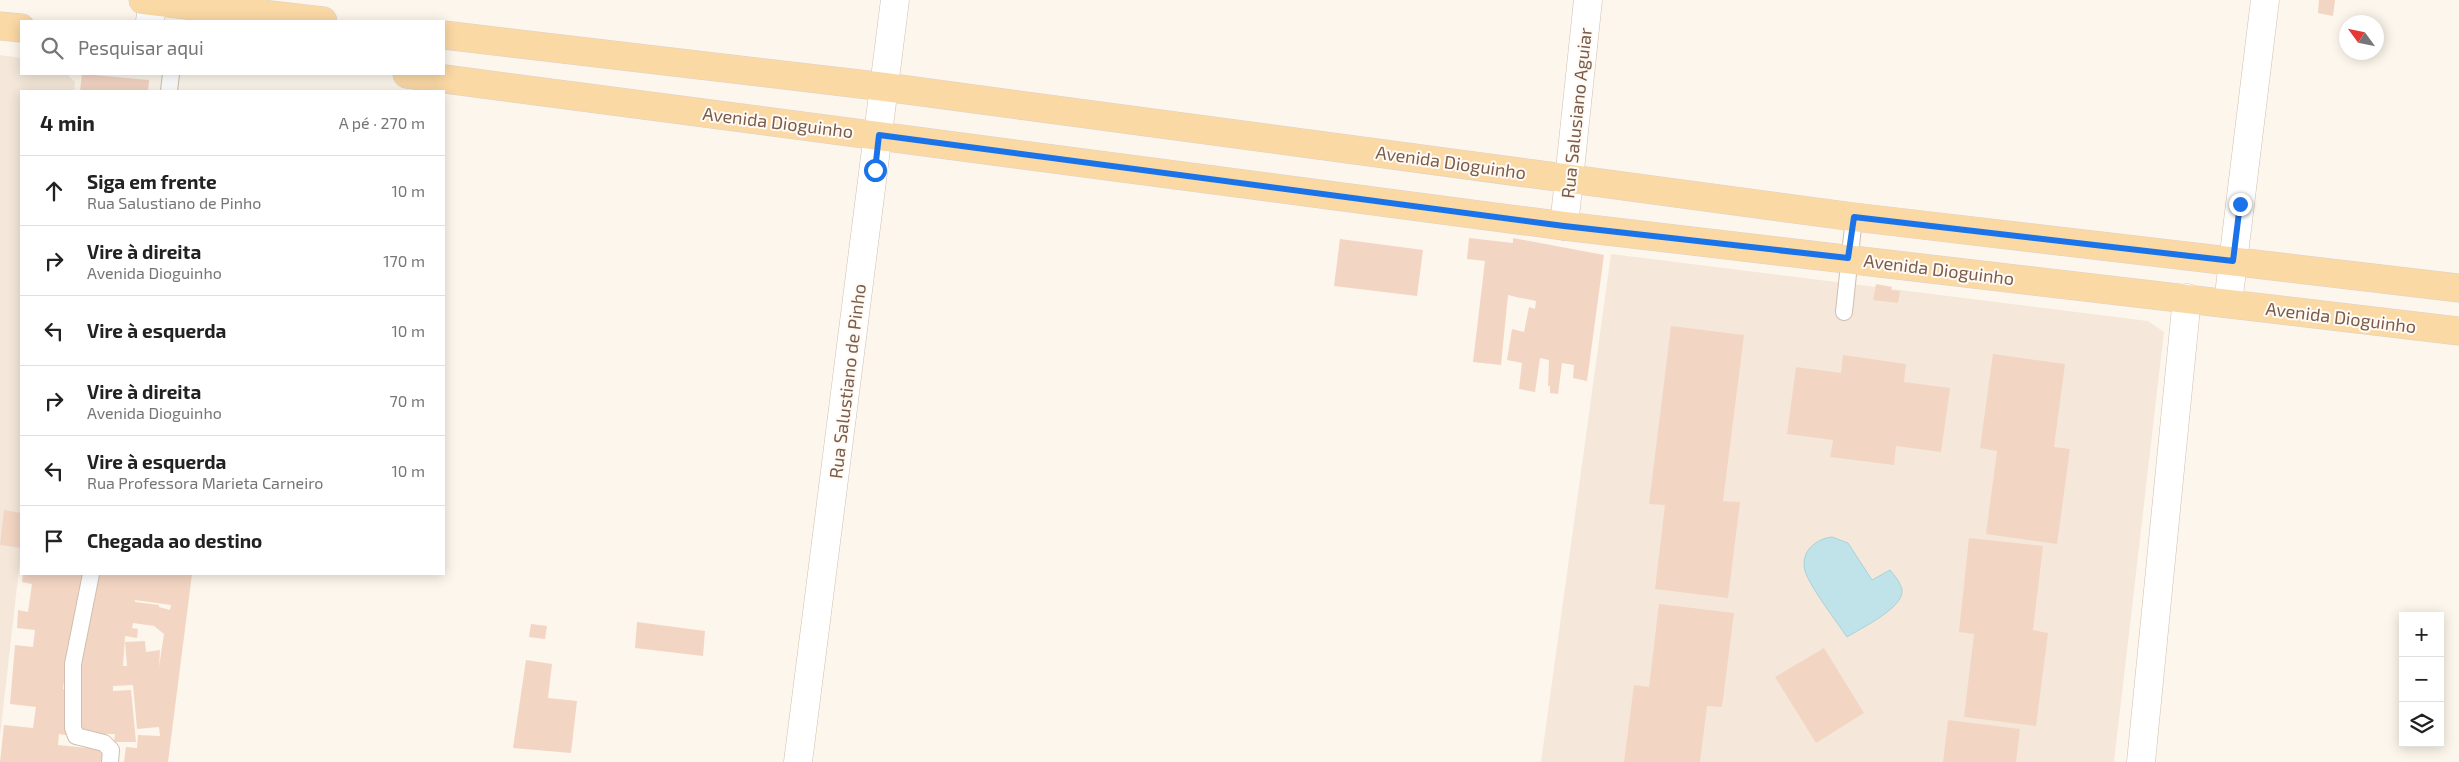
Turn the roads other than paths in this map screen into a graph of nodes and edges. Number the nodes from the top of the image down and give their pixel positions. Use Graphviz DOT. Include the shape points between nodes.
graph roads {
  1 [pos="895,0"];
  2 [pos="1588,0"];
  3 [pos="2265,0"];
  4 [pos="149,6"];
  5 [pos="311,20"];
  6 [pos="0,26"];
  7 [pos="20,28"];
  8 [pos="445,36"];
  9 [pos="171,75"];
  10 [pos="415,75"];
  11 [pos="885,87"];
  12 [pos="169,90"];
  13 [pos="879,135"];
  14 [pos="1569,178"];
  15 [pos="1854,217"];
  16 [pos="1564,226"];
  17 [pos="1848,258"];
  18 [pos="2233,261"];
  19 [pos="2459,288"];
  20 [pos="2187,298"];
  21 [pos="2228,303"];
  22 [pos="1844,312"];
  23 [pos="2459,331"];
  24 [pos="91,575"];
  25 [pos="110,762"];
  26 [pos="798,762"];
  27 [pos="2141,762"];
  1 -- 11 [label="street, Rua Salustiano de Pinho"];
  2 -- 14 [label="street, Rua Salusiano Aguiar"];
  3 -- 18 [label="street"];
  4 -- 5 [label="main road"];
  6 -- 7 [label="main road"];
  8 -- 11 [label="main road, Avenida Dioguinho"];
  9 -- 12 [label="lane"];
  10 -- 13 [label="main road, Avenida Dioguinho"];
  11 -- 13 [label="street, Rua Salustiano de Pinho"];
  11 -- 14 [label="main road, Avenida Dioguinho"];
  13 -- 16 [label="main road, Avenida Dioguinho"];
  13 -- 26 [label="street, Rua Salustiano de Pinho"];
  14 -- 15 [label="main road, Avenida Dioguinho"];
  14 -- 16 [label="street, Rua Salusiano Aguiar"];
  15 -- 17 [label="lane"];
  15 -- 18 [label="main road, Avenida Dioguinho"];
  16 -- 17 [label="main road, Avenida Dioguinho"];
  17 -- 20 [label="main road, Avenida Dioguinho"];
  17 -- 22 [label="lane"];
  18 -- 19 [label="main road, Avenida Dioguinho"];
  18 -- 21 [label="street"];
  20 -- 21 [label="main road, Avenida Dioguinho"];
  20 -- 27 [label="street"];
  21 -- 23 [label="main road, Avenida Dioguinho"];
  24 -- 25 [label="lane" via="73,664 73,728 76,736 104,742 110,750"];
}
